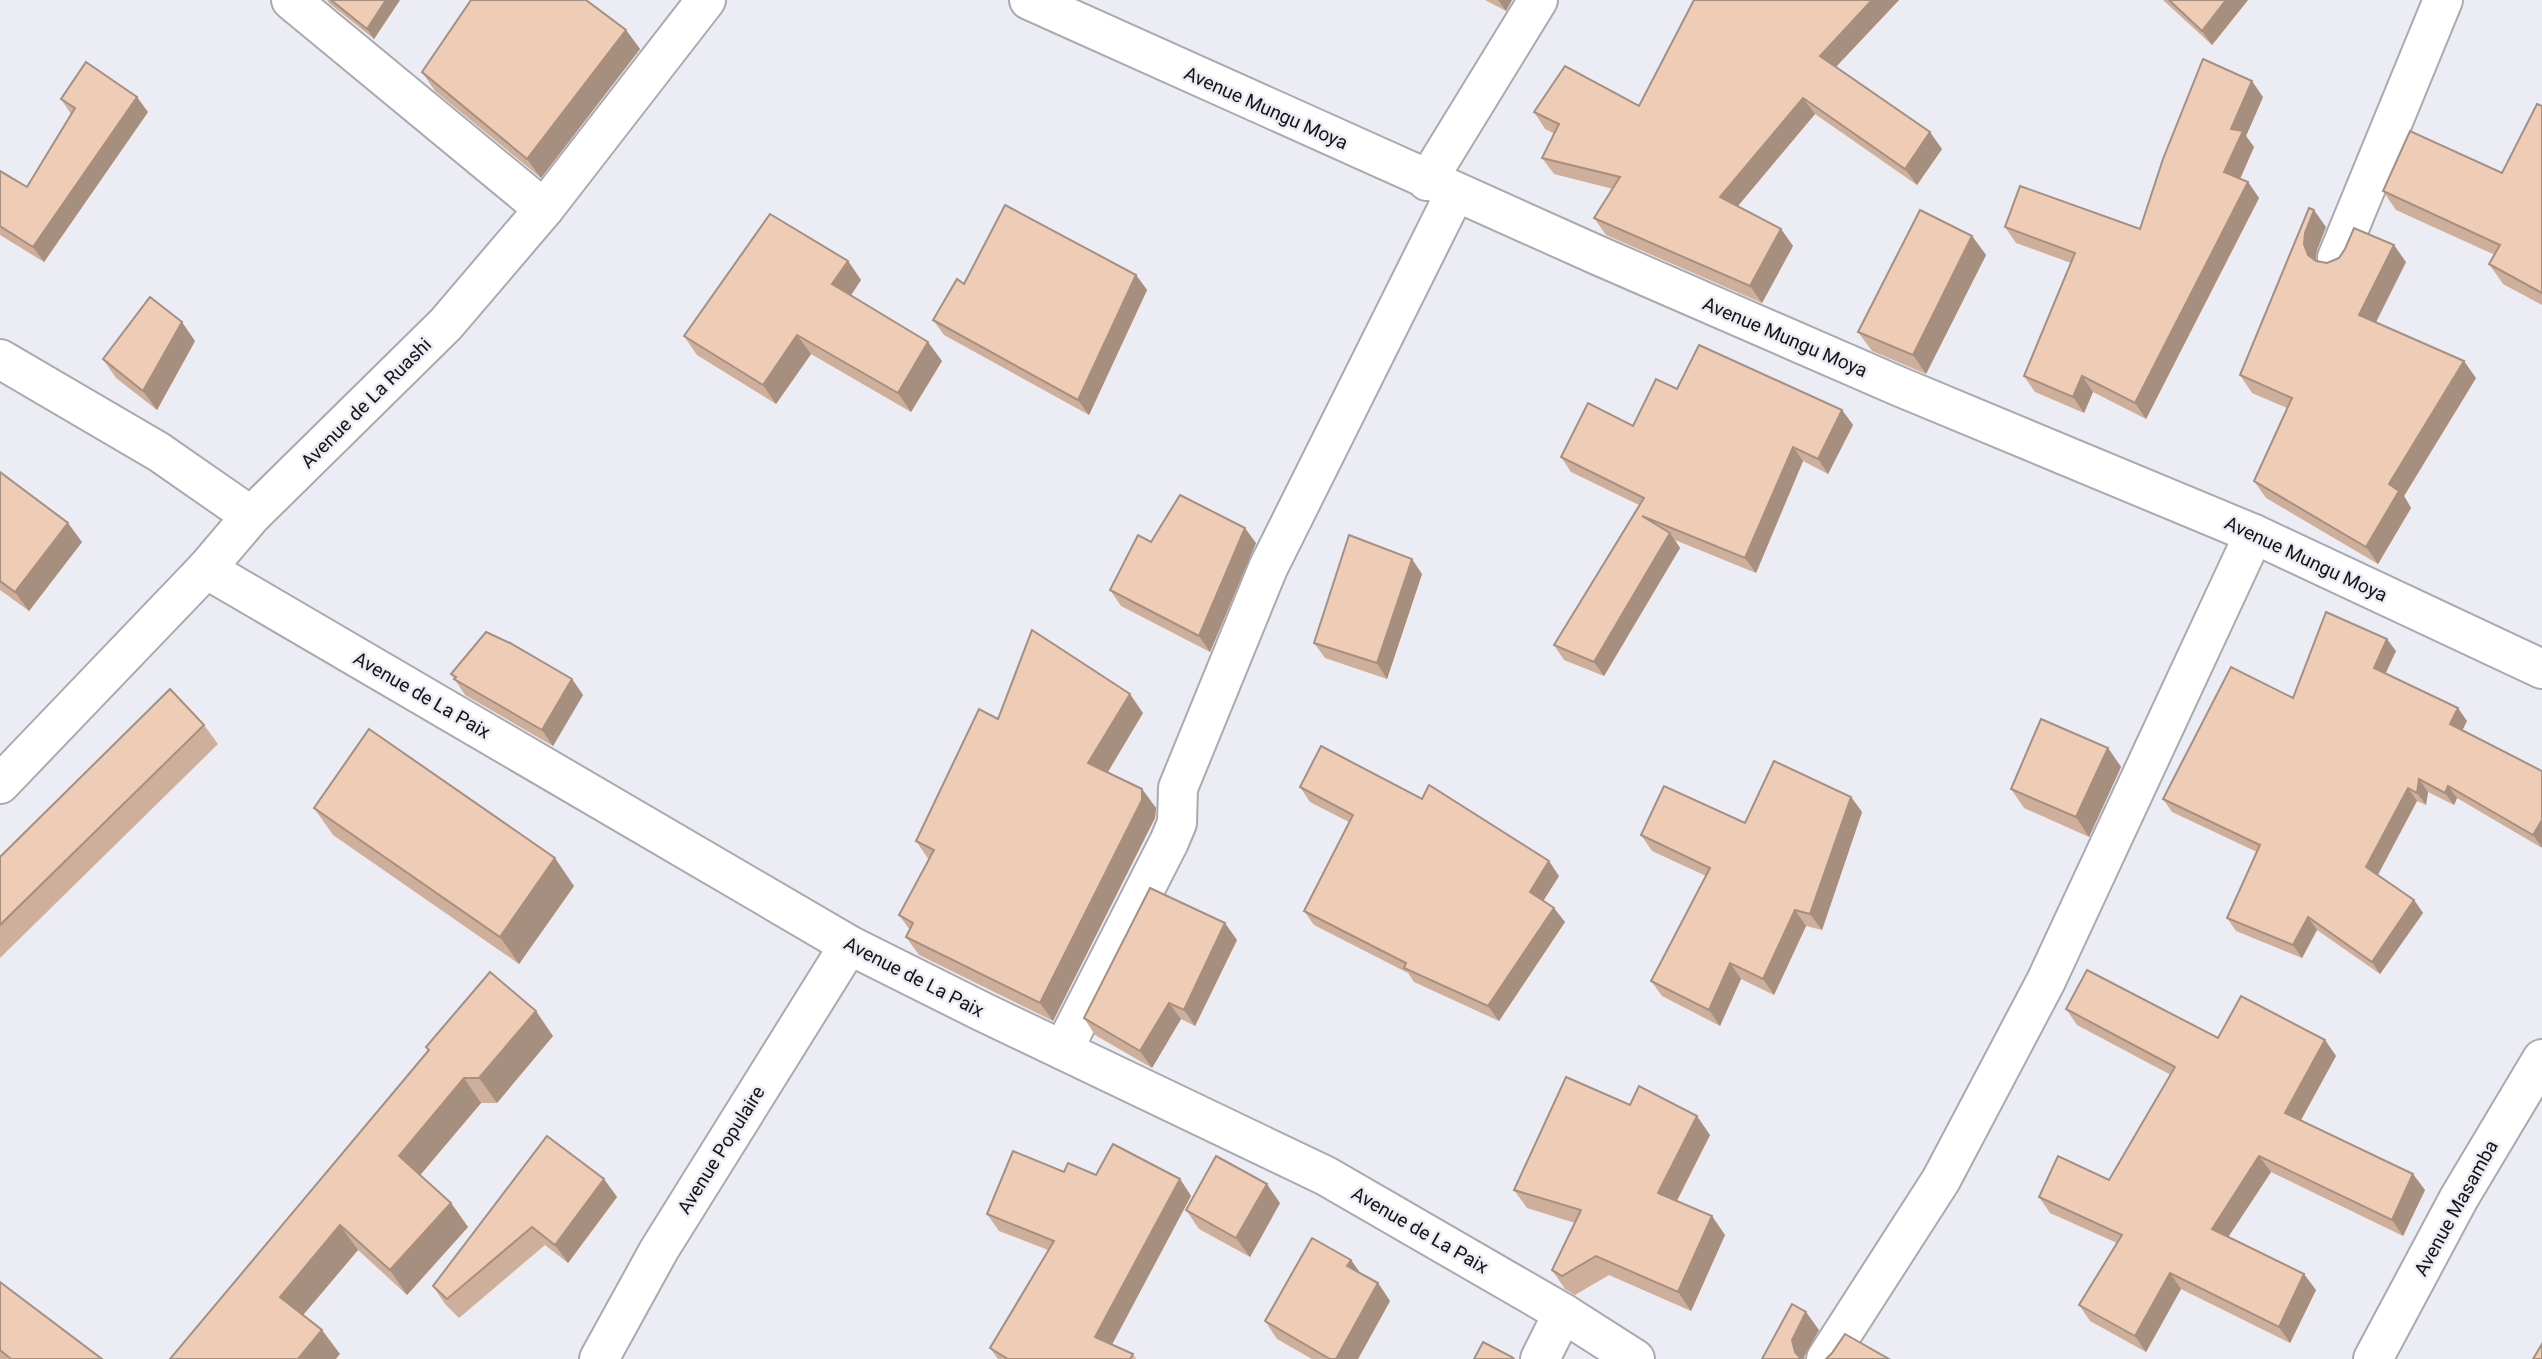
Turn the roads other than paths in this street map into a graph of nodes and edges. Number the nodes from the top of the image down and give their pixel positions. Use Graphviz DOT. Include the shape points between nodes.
graph roads {
  1 [pos="291,0"];
  2 [pos="706,0"];
  3 [pos="1029,0"];
  4 [pos="1538,0"];
  5 [pos="2443,0"];
  6 [pos="1441,187"];
  7 [pos="544,209"];
  8 [pos="2337,258"];
  9 [pos="0,359"];
  10 [pos="251,516"];
  11 [pos="2254,534"];
  12 [pos="206,569"];
  13 [pos="2542,669"];
  14 [pos="0,784"];
  15 [pos="849,945"];
  16 [pos="1063,1050"];
  17 [pos="2542,1059"];
  18 [pos="1563,1313"];
  19 [pos="599,1359"];
  20 [pos="1540,1359"];
  21 [pos="1635,1359"];
  22 [pos="1826,1359"];
  23 [pos="2373,1359"];
  1 -- 7 [label="street"];
  2 -- 7 [label="street, Avenue de La Ruashi"];
  3 -- 6 [label="street, Avenue Mungu Moya"];
  4 -- 6 [label="street"];
  5 -- 8 [label="street"];
  6 -- 11 [label="street, Avenue Mungu Moya" via="1898,386"];
  6 -- 16 [label="street" via="1268,568 1178,788 1177,823 1169,842"];
  7 -- 10 [label="street, Avenue de La Ruashi" via="446,324"];
  9 -- 10 [label="street" via="159,452"];
  10 -- 12 [label="street, Avenue de La Ruashi"];
  11 -- 13 [label="street, Avenue Mungu Moya"];
  11 -- 22 [label="street" via="2046,981 1941,1180"];
  12 -- 14 [label="street, Avenue de La Ruashi"];
  12 -- 15 [label="street, Avenue de La Paix"];
  15 -- 16 [label="street, Avenue de La Paix"];
  15 -- 19 [label="street, Avenue Populaire" via="659,1250"];
  16 -- 18 [label="street, Avenue de La Paix" via="1326,1176"];
  17 -- 23 [label="street, Avenue Masamba" via="2459,1198"];
  18 -- 20 [label="street"];
  18 -- 21 [label="street, Avenue de La Paix"];
}
